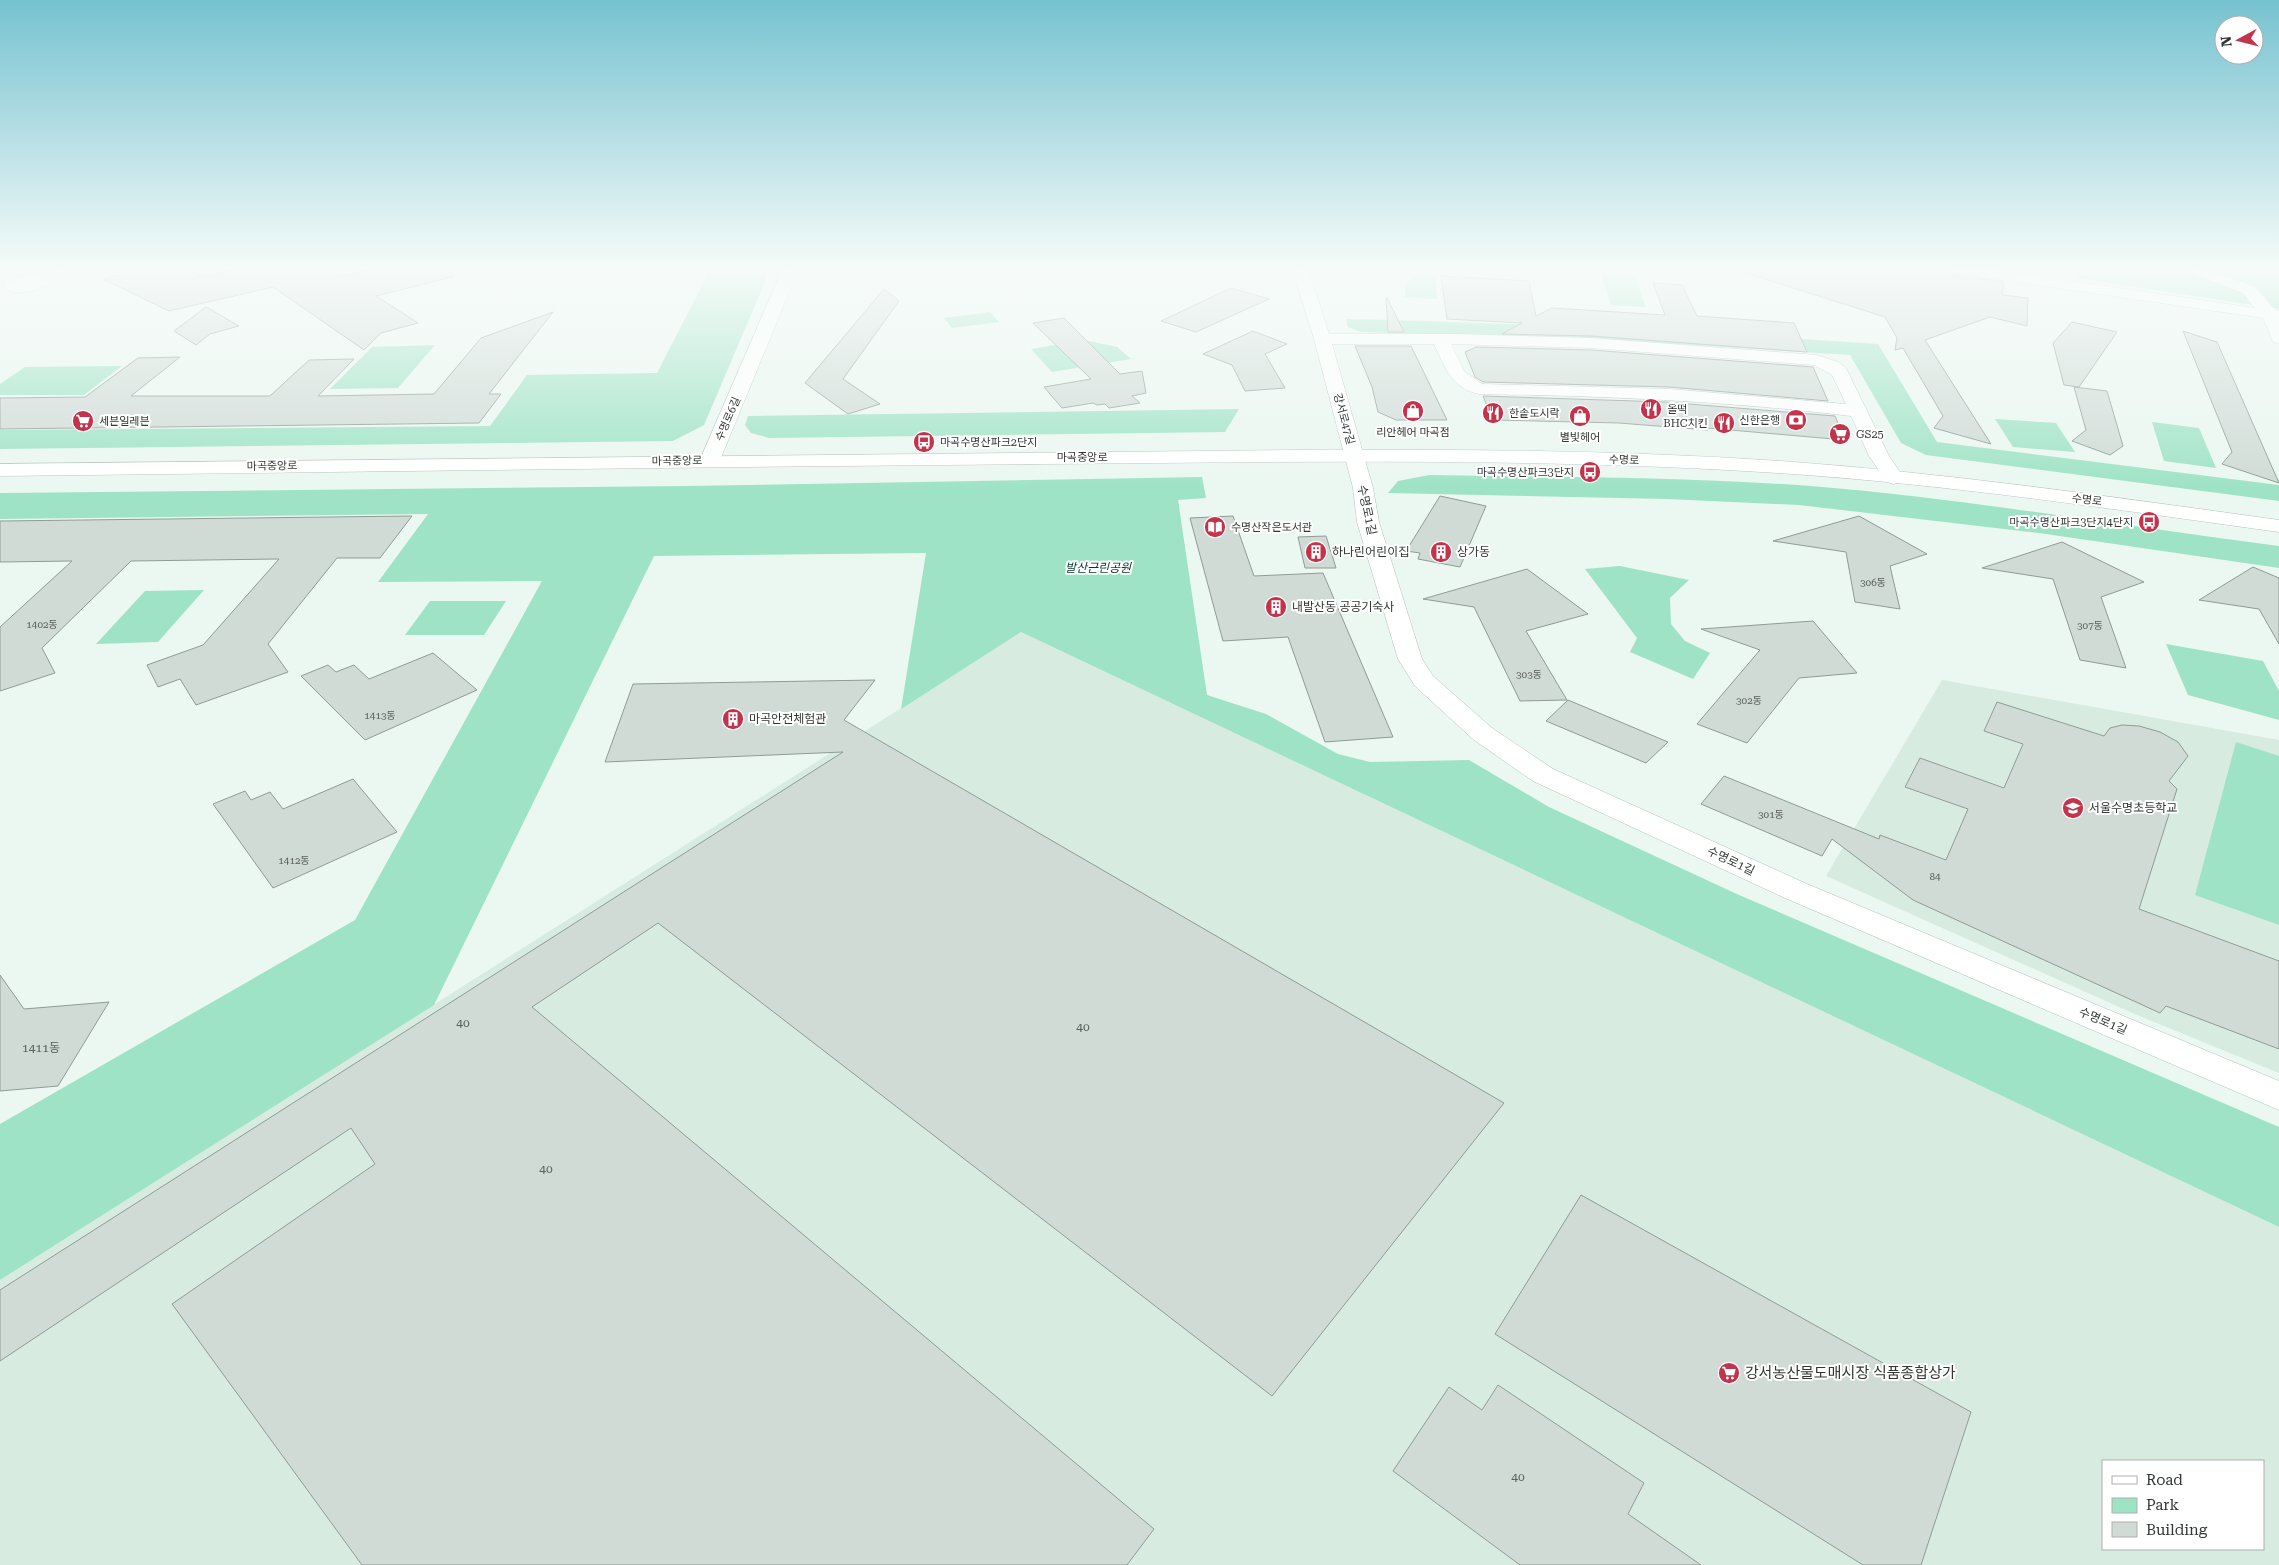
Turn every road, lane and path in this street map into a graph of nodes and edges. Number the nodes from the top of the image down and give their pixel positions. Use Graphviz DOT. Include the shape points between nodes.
graph roads {
  1 [pos="760,341"];
  2 [pos="1323,341"];
  3 [pos="1441,341"];
  4 [pos="1517,341"];
  5 [pos="1859,411"];
  6 [pos="1353,455"];
  7 [pos="710,460"];
  8 [pos="0,470"];
  9 [pos="1894,478"];
  10 [pos="2279,526"];
  11 [pos="2279,1096"];
  1 -- 7 [label="street, 수명로6길"];
  2 -- 6 [label="street, 강서로47길"];
  3 -- 5 [label="street" via="1457,377 1478,388 1599,390"];
  4 -- 5 [label="street" via="1591,343 1817,360 1840,372"];
  5 -- 9 [label="street" via="1879,456"];
  6 -- 7 [label="street, 마곡중앙로"];
  6 -- 9 [label="street, 수명로" via="1516,456 1712,463"];
  6 -- 11 [label="street, 수명로1길" via="1379,562 1410,658 1424,681 1483,734 1543,775 1796,891"];
  7 -- 8 [label="street, 마곡중앙로"];
  9 -- 10 [label="street, 수명로"];
}
